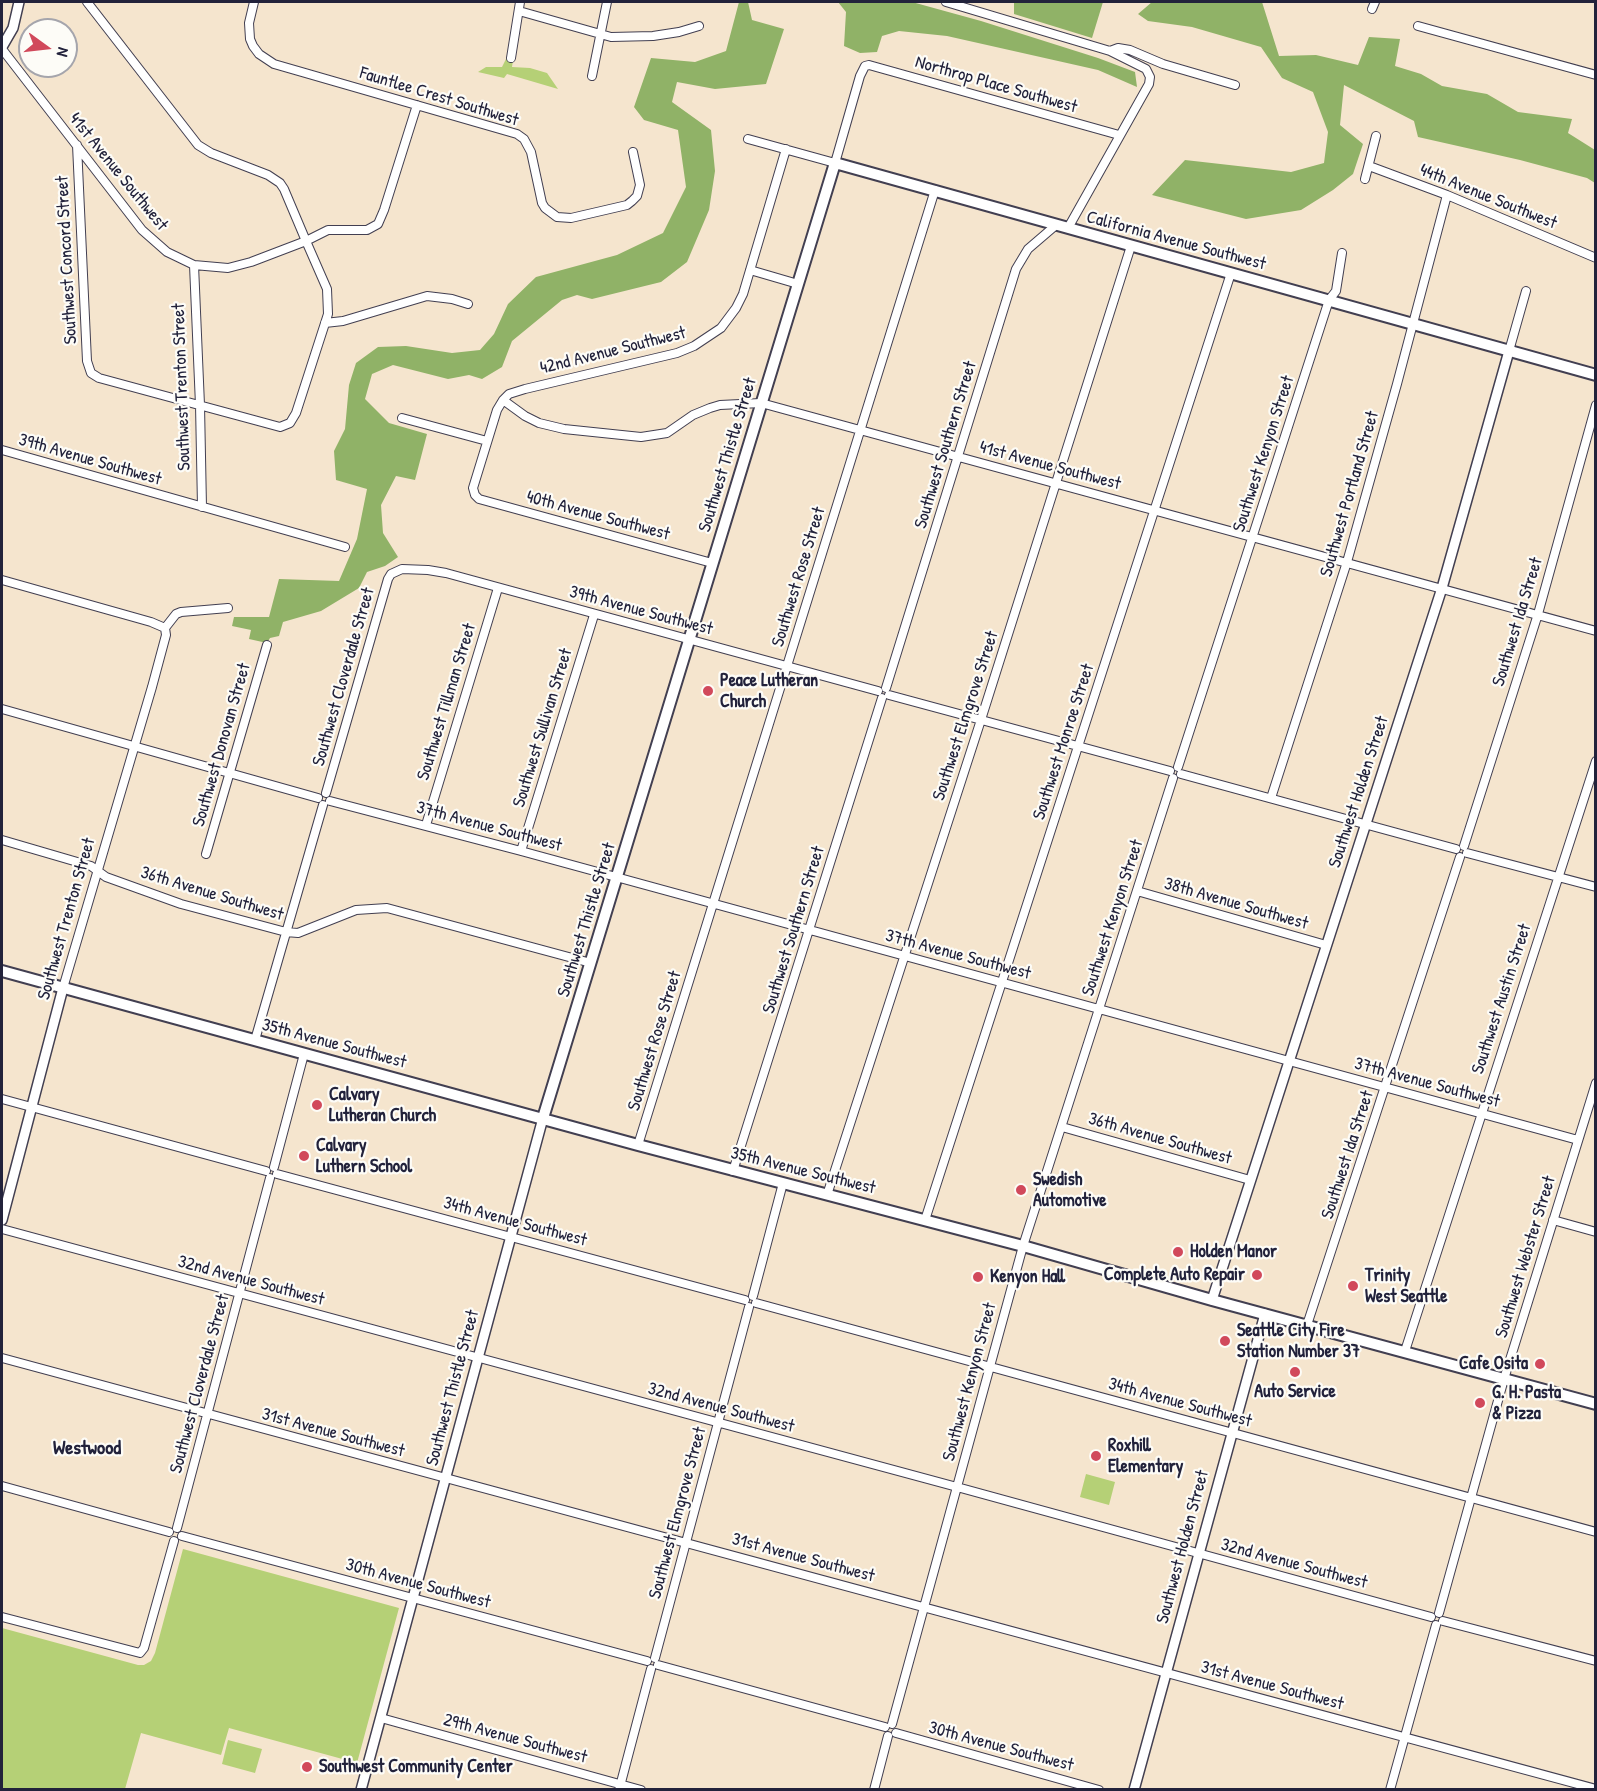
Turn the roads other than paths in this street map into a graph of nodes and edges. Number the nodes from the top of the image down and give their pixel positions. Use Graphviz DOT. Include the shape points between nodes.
graph roads {
  1 [pos="19,2"];
  2 [pos="87,2"];
  3 [pos="254,2"];
  4 [pos="520,2"];
  5 [pos="607,2"];
  6 [pos="946,2"];
  7 [pos="519,11"];
  8 [pos="699,26"];
  9 [pos="1418,26"];
  10 [pos="600,34"];
  11 [pos="2,48"];
  12 [pos="1110,51"];
  13 [pos="511,58"];
  14 [pos="865,66"];
  15 [pos="1596,75"];
  16 [pos="592,76"];
  17 [pos="1235,85"];
  18 [pos="417,105"];
  19 [pos="1119,135"];
  20 [pos="1376,136"];
  21 [pos="748,139"];
  22 [pos="77,145"];
  23 [pos="786,149"];
  24 [pos="633,152"];
  25 [pos="835,163"];
  26 [pos="1369,166"];
  27 [pos="1365,178"];
  28 [pos="935,190"];
  29 [pos="1447,195"];
  30 [pos="1056,225"];
  31 [pos="1068,228"];
  32 [pos="306,241"];
  33 [pos="1131,246"];
  34 [pos="1342,254"];
  35 [pos="1596,258"];
  36 [pos="194,265"];
  37 [pos="750,270"];
  38 [pos="1231,273"];
  39 [pos="798,284"];
  40 [pos="1526,291"];
  41 [pos="1329,300"];
  42 [pos="468,304"];
  43 [pos="325,323"];
  44 [pos="1413,324"];
  45 [pos="1509,351"];
  46 [pos="1596,375"];
  47 [pos="503,400"];
  48 [pos="761,403"];
  49 [pos="200,405"];
  50 [pos="1596,405"];
  51 [pos="402,418"];
  52 [pos="861,429"];
  53 [pos="487,441"];
  54 [pos="2,450"];
  55 [pos="958,456"];
  56 [pos="1056,483"];
  57 [pos="202,507"];
  58 [pos="1154,510"];
  59 [pos="1253,536"];
  60 [pos="345,547"];
  61 [pos="1347,562"];
  62 [pos="712,563"];
  63 [pos="394,572"];
  64 [pos="2,580"];
  65 [pos="498,588"];
  66 [pos="1442,588"];
  67 [pos="228,608"];
  68 [pos="1538,614"];
  69 [pos="594,615"];
  70 [pos="165,628"];
  71 [pos="1596,631"];
  72 [pos="690,640"];
  73 [pos="267,645"];
  74 [pos="787,666"];
  75 [pos="884,693"];
  76 [pos="2,709"];
  77 [pos="981,720"];
  78 [pos="1079,746"];
  79 [pos="134,747"];
  80 [pos="1596,760"];
  81 [pos="1175,772"];
  82 [pos="229,773"];
  83 [pos="1586,791"];
  84 [pos="1596,792"];
  85 [pos="1271,798"];
  86 [pos="324,799"];
  87 [pos="426,825"];
  88 [pos="1366,825"];
  89 [pos="2,840"];
  90 [pos="521,851"];
  91 [pos="1462,851"];
  92 [pos="206,854"];
  93 [pos="97,870"];
  94 [pos="1557,877"];
  95 [pos="617,878"];
  96 [pos="1596,887"];
  97 [pos="1137,891"];
  98 [pos="713,905"];
  99 [pos="810,930"];
  100 [pos="286,932"];
  101 [pos="1326,945"];
  102 [pos="904,956"];
  103 [pos="591,963"];
  104 [pos="2,971"];
  105 [pos="1003,982"];
  106 [pos="63,988"];
  107 [pos="1100,1009"];
  108 [pos="255,1040"];
  109 [pos="304,1053"];
  110 [pos="1289,1060"];
  111 [pos="1596,1083"];
  112 [pos="1386,1087"];
  113 [pos="2,1099"];
  114 [pos="32,1108"];
  115 [pos="1481,1113"];
  116 [pos="543,1118"];
  117 [pos="1062,1127"];
  118 [pos="1578,1140"];
  119 [pos="638,1145"];
  120 [pos="733,1170"];
  121 [pos="272,1173"];
  122 [pos="1250,1180"];
  123 [pos="783,1183"];
  124 [pos="827,1195"];
  125 [pos="925,1220"];
  126 [pos="1553,1220"];
  127 [pos="2,1221"];
  128 [pos="2,1229"];
  129 [pos="1596,1232"];
  130 [pos="511,1236"];
  131 [pos="1023,1246"];
  132 [pos="240,1293"];
  133 [pos="1212,1300"];
  134 [pos="751,1301"];
  135 [pos="1265,1314"];
  136 [pos="1307,1325"];
  137 [pos="1405,1351"];
  138 [pos="2,1358"];
  139 [pos="478,1358"];
  140 [pos="990,1366"];
  141 [pos="1504,1379"];
  142 [pos="1596,1404"];
  143 [pos="208,1414"];
  144 [pos="718,1422"];
  145 [pos="1232,1433"];
  146 [pos="446,1478"];
  147 [pos="2,1486"];
  148 [pos="957,1487"];
  149 [pos="1470,1499"];
  150 [pos="177,1527"];
  151 [pos="169,1532"];
  152 [pos="1596,1532"];
  153 [pos="182,1536"];
  154 [pos="174,1541"];
  155 [pos="685,1542"];
  156 [pos="1198,1554"];
  157 [pos="413,1599"];
  158 [pos="924,1606"];
  159 [pos="2,1617"];
  160 [pos="1437,1619"];
  161 [pos="1596,1661"];
  162 [pos="653,1663"];
  163 [pos="1166,1673"];
  164 [pos="381,1718"];
  165 [pos="888,1725"];
  166 [pos="892,1734"];
  167 [pos="1404,1738"];
  168 [pos="620,1787"];
  169 [pos="1596,1789"];
  170 [pos="361,1790"];
  171 [pos="641,1790"];
  172 [pos="873,1790"];
  173 [pos="1099,1790"];
  174 [pos="1134,1790"];
  175 [pos="1390,1790"];
  1 -- 11 [label="street" via="13,28"];
  2 -- 32 [label="street" via="198,145 280,183"];
  3 -- 18 [label="street, Fauntlee Crest Southwest" via="250,39 259,54 274,64"];
  4 -- 7 [label="street"];
  5 -- 10 [label="street"];
  6 -- 12 [label="street"];
  7 -- 10 [label="street"];
  7 -- 13 [label="street"];
  8 -- 10 [label="street" via="653,36"];
  9 -- 15 [label="street"];
  10 -- 16 [label="street"];
  11 -- 22 [label="street, 41st Avenue Southwest"];
  12 -- 17 [label="street" via="1130,50"];
  12 -- 19 [label="street" via="1146,69 1150,77"];
  14 -- 19 [label="street, Northrop Place Southwest" via="873,65"];
  14 -- 25 [label="street, Southwest Thistle Street"];
  18 -- 24 [label="street, Fauntlee Crest Southwest" via="524,139 545,208 565,219 632,201 640,185"];
  18 -- 32 [label="street" via="378,224 367,230 328,230"];
  19 -- 31 [label="street"];
  20 -- 26 [label="street"];
  21 -- 23 [label="street, California Avenue Southwest"];
  22 -- 36 [label="street, 41st Avenue Southwest" via="142,230 167,252"];
  22 -- 49 [label="street, Southwest Concord Street" via="87,361 91,373"];
  23 -- 25 [label="street, California Avenue Southwest"];
  23 -- 37 [label="street"];
  25 -- 28 [label="main road, California Avenue Southwest"];
  25 -- 39 [label="main road, Southwest Thistle Street"];
  26 -- 27 [label="street"];
  26 -- 29 [label="street, 44th Avenue Southwest"];
  28 -- 30 [label="main road, California Avenue Southwest"];
  28 -- 52 [label="street, Southwest Rose Street"];
  29 -- 35 [label="street, 44th Avenue Southwest"];
  29 -- 44 [label="street, Southwest Portland Street"];
  30 -- 31 [label="main road, California Avenue Southwest"];
  30 -- 55 [label="street, Southwest Southern Street" via="1028,249 1016,269"];
  31 -- 33 [label="main road, California Avenue Southwest"];
  32 -- 36 [label="street, 41st Avenue Southwest" via="240,266"];
  32 -- 43 [label="street" via="327,289"];
  33 -- 38 [label="main road, California Avenue Southwest"];
  33 -- 56 [label="street, Southwest Elmgrove Street"];
  34 -- 41 [label="street, Southwest Kenyon Street" via="1336,291"];
  36 -- 49 [label="street, Southwest Trenton Street"];
  37 -- 39 [label="street"];
  37 -- 47 [label="street, 42nd Avenue Southwest" via="743,294 729,319 694,346 525,389"];
  38 -- 41 [label="main road, California Avenue Southwest"];
  38 -- 58 [label="street, Southwest Monroe Street"];
  39 -- 48 [label="main road, Southwest Thistle Street"];
  40 -- 45 [label="street, Southwest Holden Street"];
  41 -- 44 [label="main road, California Avenue Southwest"];
  41 -- 59 [label="street, Southwest Kenyon Street"];
  42 -- 43 [label="street" via="427,296"];
  43 -- 49 [label="street" via="294,419 285,426"];
  44 -- 45 [label="main road, California Avenue Southwest"];
  44 -- 61 [label="street, Southwest Portland Street"];
  45 -- 46 [label="main road, California Avenue Southwest"];
  45 -- 66 [label="street, Southwest Holden Street"];
  47 -- 48 [label="street, 41st Avenue Southwest" via="539,423 641,437 668,433 693,416 720,405"];
  47 -- 53 [label="street"];
  48 -- 52 [label="street, 41st Avenue Southwest"];
  48 -- 62 [label="main road, Southwest Thistle Street"];
  49 -- 57 [label="street, Southwest Trenton Street"];
  50 -- 68 [label="street, Southwest Ida Street"];
  51 -- 53 [label="street"];
  52 -- 55 [label="street, 41st Avenue Southwest"];
  52 -- 74 [label="street, Southwest Rose Street"];
  53 -- 62 [label="street, 40th Avenue Southwest" via="474,488 479,499"];
  54 -- 57 [label="street, 39th Avenue Southwest"];
  55 -- 56 [label="street, 41st Avenue Southwest"];
  55 -- 75 [label="street, Southwest Southern Street"];
  56 -- 58 [label="street, 41st Avenue Southwest"];
  56 -- 77 [label="street, Southwest Elmgrove Street"];
  57 -- 60 [label="street, 39th Avenue Southwest"];
  58 -- 59 [label="street, 41st Avenue Southwest"];
  58 -- 78 [label="street, Southwest Monroe Street"];
  59 -- 61 [label="street, 41st Avenue Southwest"];
  59 -- 81 [label="street, Southwest Kenyon Street"];
  61 -- 66 [label="street, 41st Avenue Southwest"];
  61 -- 85 [label="street, Southwest Portland Street"];
  62 -- 72 [label="main road, Southwest Thistle Street"];
  63 -- 65 [label="street, 39th Avenue Southwest" via="428,570"];
  63 -- 86 [label="street, Southwest Cloverdale Street" via="388,579"];
  64 -- 70 [label="street"];
  65 -- 69 [label="street, 39th Avenue Southwest"];
  65 -- 87 [label="street, Southwest Tillman Street"];
  66 -- 68 [label="street, 41st Avenue Southwest"];
  66 -- 88 [label="street, Southwest Holden Street"];
  67 -- 70 [label="street" via="181,612"];
  68 -- 71 [label="street, 41st Avenue Southwest"];
  68 -- 91 [label="street, Southwest Ida Street"];
  69 -- 72 [label="street, 39th Avenue Southwest"];
  69 -- 90 [label="street, Southwest Sullivan Street"];
  70 -- 79 [label="street, Southwest Trenton Street"];
  72 -- 74 [label="street, 39th Avenue Southwest"];
  72 -- 95 [label="main road, Southwest Thistle Street"];
  73 -- 82 [label="street, Southwest Donovan Street"];
  74 -- 75 [label="street, 39th Avenue Southwest"];
  74 -- 98 [label="street, Southwest Rose Street"];
  75 -- 77 [label="street, 39th Avenue Southwest"];
  75 -- 99 [label="street, Southwest Southern Street"];
  76 -- 79 [label="street, 37th Avenue Southwest"];
  77 -- 78 [label="street, 39th Avenue Southwest"];
  77 -- 102 [label="street, Southwest Elmgrove Street"];
  78 -- 81 [label="street, 39th Avenue Southwest"];
  78 -- 105 [label="street, Southwest Monroe Street"];
  79 -- 82 [label="street, 37th Avenue Southwest"];
  79 -- 93 [label="street, Southwest Trenton Street"];
  80 -- 83 [label="street, Southwest Austin Street"];
  81 -- 85 [label="street, 39th Avenue Southwest"];
  81 -- 97 [label="street, Southwest Kenyon Street"];
  82 -- 86 [label="street, 37th Avenue Southwest"];
  82 -- 92 [label="street, Southwest Donovan Street"];
  83 -- 84 [label="street"];
  83 -- 94 [label="street, Southwest Austin Street"];
  85 -- 88 [label="street, 39th Avenue Southwest"];
  86 -- 87 [label="street, 37th Avenue Southwest"];
  86 -- 100 [label="street, Southwest Cloverdale Street"];
  87 -- 90 [label="street, 37th Avenue Southwest"];
  88 -- 91 [label="street, 39th Avenue Southwest"];
  88 -- 101 [label="street, Southwest Holden Street"];
  89 -- 93 [label="street, 36th Avenue Southwest"];
  90 -- 95 [label="street, 37th Avenue Southwest"];
  91 -- 94 [label="street, 39th Avenue Southwest"];
  91 -- 112 [label="street, Southwest Ida Street"];
  93 -- 100 [label="street, 36th Avenue Southwest" via="106,878 181,904"];
  93 -- 106 [label="street, Southwest Trenton Street"];
  94 -- 96 [label="street, 39th Avenue Southwest"];
  94 -- 115 [label="street, Southwest Austin Street"];
  95 -- 98 [label="street, 37th Avenue Southwest"];
  95 -- 103 [label="main road, Southwest Thistle Street"];
  97 -- 101 [label="street, 38th Avenue Southwest"];
  97 -- 107 [label="street, Southwest Kenyon Street"];
  98 -- 99 [label="street, 37th Avenue Southwest"];
  98 -- 119 [label="street, Southwest Rose Street"];
  99 -- 102 [label="street, 37th Avenue Southwest"];
  99 -- 120 [label="street, Southwest Southern Street"];
  100 -- 103 [label="street, 36th Avenue Southwest" via="303,931 356,910 387,908"];
  100 -- 108 [label="street, Southwest Cloverdale Street"];
  101 -- 110 [label="street, Southwest Holden Street"];
  102 -- 105 [label="street, 37th Avenue Southwest"];
  102 -- 124 [label="street, Southwest Elmgrove Street"];
  103 -- 116 [label="main road, Southwest Thistle Street"];
  104 -- 106 [label="main road, 35th Avenue Southwest"];
  105 -- 107 [label="street, 37th Avenue Southwest"];
  105 -- 125 [label="street, Southwest Monroe Street"];
  106 -- 108 [label="main road, 35th Avenue Southwest"];
  106 -- 114 [label="street, Southwest Trenton Street"];
  107 -- 110 [label="street, 37th Avenue Southwest"];
  107 -- 117 [label="street, Southwest Kenyon Street"];
  108 -- 109 [label="main road, 35th Avenue Southwest"];
  109 -- 116 [label="main road, 35th Avenue Southwest"];
  109 -- 121 [label="street, Southwest Cloverdale Street"];
  110 -- 112 [label="street, 37th Avenue Southwest"];
  110 -- 122 [label="street, Southwest Holden Street"];
  111 -- 118 [label="street, Southwest Webster Street"];
  112 -- 115 [label="street, 37th Avenue Southwest"];
  112 -- 136 [label="street, Southwest Ida Street"];
  113 -- 114 [label="street, 34th Avenue Southwest"];
  114 -- 121 [label="street, 34th Avenue Southwest"];
  114 -- 127 [label="street, Southwest Trenton Street"];
  115 -- 118 [label="street, 37th Avenue Southwest"];
  115 -- 137 [label="street, Southwest Austin Street"];
  116 -- 119 [label="main road, 35th Avenue Southwest"];
  116 -- 130 [label="street, Southwest Thistle Street"];
  117 -- 122 [label="street, 36th Avenue Southwest"];
  117 -- 131 [label="street, Southwest Kenyon Street"];
  118 -- 126 [label="street, Southwest Webster Street"];
  119 -- 120 [label="main road, 35th Avenue Southwest"];
  120 -- 123 [label="main road, 35th Avenue Southwest"];
  121 -- 130 [label="street, 34th Avenue Southwest"];
  121 -- 132 [label="street, Southwest Cloverdale Street"];
  122 -- 133 [label="street, Southwest Holden Street"];
  123 -- 124 [label="main road, 35th Avenue Southwest"];
  123 -- 134 [label="street, Southwest Elmgrove Street"];
  124 -- 125 [label="main road, 35th Avenue Southwest"];
  125 -- 131 [label="main road, 35th Avenue Southwest"];
  126 -- 129 [label="street"];
  126 -- 141 [label="street, Southwest Webster Street"];
  128 -- 132 [label="street, 32nd Avenue Southwest"];
  130 -- 134 [label="street, 34th Avenue Southwest"];
  130 -- 139 [label="street, Southwest Thistle Street"];
  131 -- 133 [label="main road, 35th Avenue Southwest"];
  131 -- 140 [label="street, Southwest Kenyon Street"];
  132 -- 139 [label="street, 32nd Avenue Southwest"];
  132 -- 143 [label="street, Southwest Cloverdale Street"];
  133 -- 135 [label="main road, 35th Avenue Southwest"];
  134 -- 140 [label="street, 34th Avenue Southwest"];
  134 -- 144 [label="street, Southwest Elmgrove Street"];
  135 -- 136 [label="main road, 35th Avenue Southwest"];
  135 -- 145 [label="street, Southwest Holden Street"];
  136 -- 137 [label="main road, 35th Avenue Southwest"];
  137 -- 141 [label="main road, 35th Avenue Southwest"];
  138 -- 143 [label="street, 31st Avenue Southwest"];
  139 -- 144 [label="street, 32nd Avenue Southwest"];
  139 -- 146 [label="street, Southwest Thistle Street"];
  140 -- 145 [label="street, 34th Avenue Southwest"];
  140 -- 148 [label="street, Southwest Kenyon Street"];
  141 -- 142 [label="main road, 35th Avenue Southwest"];
  141 -- 149 [label="street, Southwest Webster Street"];
  143 -- 146 [label="street, 31st Avenue Southwest"];
  143 -- 150 [label="street, Southwest Cloverdale Street"];
  144 -- 148 [label="street, 32nd Avenue Southwest"];
  144 -- 155 [label="street, Southwest Elmgrove Street"];
  145 -- 149 [label="street, 34th Avenue Southwest"];
  145 -- 156 [label="street, Southwest Holden Street"];
  146 -- 155 [label="street, 31st Avenue Southwest"];
  146 -- 157 [label="street, Southwest Thistle Street"];
  147 -- 151 [label="street"];
  148 -- 156 [label="street, 32nd Avenue Southwest"];
  148 -- 158 [label="street, Southwest Kenyon Street"];
  149 -- 152 [label="street, 34th Avenue Southwest"];
  149 -- 160 [label="street, Southwest Webster Street"];
  150 -- 151 [label="street"];
  150 -- 153 [label="street"];
  151 -- 154 [label="street"];
  153 -- 154 [label="street"];
  153 -- 157 [label="street, 30th Avenue Southwest"];
  154 -- 159 [label="street" via="140,1653"];
  155 -- 158 [label="street, 31st Avenue Southwest"];
  155 -- 162 [label="street, Southwest Elmgrove Street"];
  156 -- 160 [label="street, 32nd Avenue Southwest"];
  156 -- 163 [label="street, Southwest Holden Street"];
  157 -- 162 [label="street, 30th Avenue Southwest"];
  157 -- 164 [label="street, Southwest Thistle Street"];
  158 -- 163 [label="street, 31st Avenue Southwest"];
  158 -- 165 [label="street, Southwest Kenyon Street"];
  160 -- 161 [label="street, 32nd Avenue Southwest"];
  160 -- 167 [label="street, Southwest Webster Street"];
  162 -- 165 [label="street, 30th Avenue Southwest"];
  162 -- 168 [label="street, Southwest Elmgrove Street"];
  163 -- 167 [label="street, 31st Avenue Southwest"];
  163 -- 174 [label="street, Southwest Holden Street"];
  164 -- 168 [label="street, 29th Avenue Southwest"];
  164 -- 170 [label="street, Southwest Thistle Street"];
  165 -- 166 [label="street" via="896,1727"];
  166 -- 172 [label="street"];
  166 -- 173 [label="street, 30th Avenue Southwest"];
  167 -- 169 [label="street, 31st Avenue Southwest"];
  167 -- 175 [label="street, Southwest Webster Street"];
  168 -- 171 [label="street, 29th Avenue Southwest"];
}
